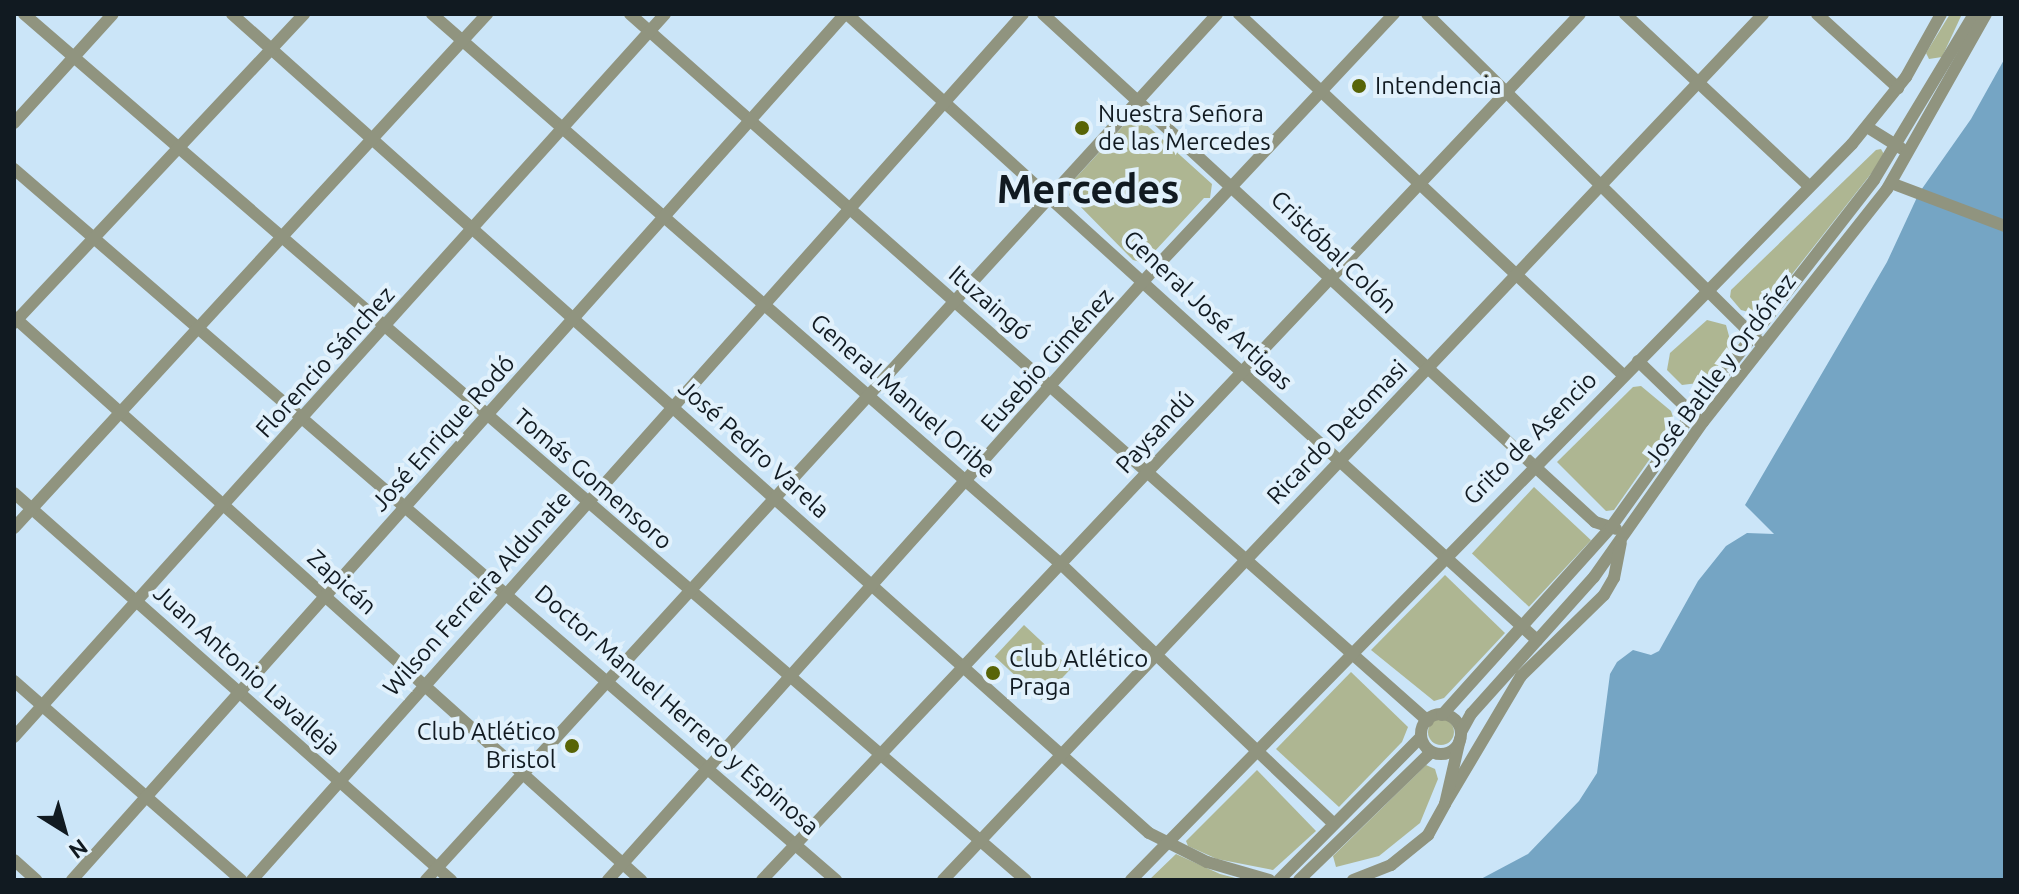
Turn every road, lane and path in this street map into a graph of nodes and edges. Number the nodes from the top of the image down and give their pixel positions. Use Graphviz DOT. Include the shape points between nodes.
graph roads {
  1 [pos="24,14"];
  2 [pos="113,14"];
  3 [pos="232,14"];
  4 [pos="304,14"];
  5 [pos="432,14"];
  6 [pos="487,14"];
  7 [pos="630,14"];
  8 [pos="665,14"];
  9 [pos="846,14"];
  10 [pos="1023,14"];
  11 [pos="1043,14"];
  12 [pos="1217,14"];
  13 [pos="1239,14"];
  14 [pos="1394,14"];
  15 [pos="1427,14"];
  16 [pos="1580,14"];
  17 [pos="1625,14"];
  18 [pos="1763,14"];
  19 [pos="1817,14"];
  20 [pos="1941,14"];
  21 [pos="1974,14"];
  22 [pos="1986,14"];
  23 [pos="650,31"];
  24 [pos="463,41"];
  25 [pos="272,49"];
  26 [pos="73,58"];
  27 [pos="1698,81"];
  28 [pos="1902,82"];
  29 [pos="1322,90"];
  30 [pos="1507,91"];
  31 [pos="1934,94"];
  32 [pos="944,101"];
  33 [pos="1137,101"];
  34 [pos="1153,115"];
  35 [pos="1123,117"];
  36 [pos="749,120"];
  37 [pos="14,123"];
  38 [pos="1867,127"];
  39 [pos="563,129"];
  40 [pos="371,138"];
  41 [pos="1896,148"];
  42 [pos="178,149"];
  43 [pos="1912,150"];
  44 [pos="1211,168"];
  45 [pos="14,169"];
  46 [pos="1063,181"];
  47 [pos="1420,183"];
  48 [pos="1602,183"];
  49 [pos="1891,183"];
  50 [pos="1231,185"];
  51 [pos="1809,186"];
  52 [pos="1049,195"];
  53 [pos="1216,202"];
  54 [pos="849,208"];
  55 [pos="1069,211"];
  56 [pos="665,218"];
  57 [pos="2005,226"];
  58 [pos="475,228"];
  59 [pos="279,237"];
  60 [pos="93,238"];
  61 [pos="1158,265"];
  62 [pos="1130,267"];
  63 [pos="1516,274"];
  64 [pos="1329,281"];
  65 [pos="1144,283"];
  66 [pos="1708,289"];
  67 [pos="953,300"];
  68 [pos="764,304"];
  69 [pos="576,319"];
  70 [pos="15,320"];
  71 [pos="196,325"];
  72 [pos="384,329"];
  73 [pos="1753,336"];
  74 [pos="1764,346"];
  75 [pos="1638,361"];
  76 [pos="1427,369"];
  77 [pos="1242,371"];
  78 [pos="1623,375"];
  79 [pos="1053,387"];
  80 [pos="869,395"];
  81 [pos="673,406"];
  82 [pos="119,411"];
  83 [pos="1692,414"];
  84 [pos="304,417"];
  85 [pos="488,417"];
  86 [pos="1703,422"];
  87 [pos="1340,461"];
  88 [pos="1533,466"];
  89 [pos="1149,471"];
  90 [pos="968,482"];
  91 [pos="14,493"];
  92 [pos="775,497"];
  93 [pos="586,503"];
  94 [pos="225,505"];
  95 [pos="408,506"];
  96 [pos="31,508"];
  97 [pos="1595,522"];
  98 [pos="1611,527"];
  99 [pos="14,528"];
  100 [pos="1601,539"];
  101 [pos="1619,544"];
  102 [pos="1445,555"];
  103 [pos="1247,559"];
  104 [pos="1063,566"];
  105 [pos="873,586"];
  106 [pos="508,591"];
  107 [pos="689,591"];
  108 [pos="326,597"];
  109 [pos="137,602"];
  110 [pos="1524,628"];
  111 [pos="1537,640"];
  112 [pos="1350,652"];
  113 [pos="1156,654"];
  114 [pos="964,668"];
  115 [pos="791,678"];
  116 [pos="610,680"];
  117 [pos="14,681"];
  118 [pos="425,685"];
  119 [pos="239,693"];
  120 [pos="42,706"];
  121 [pos="1442,715"];
  122 [pos="1428,721"];
  123 [pos="1460,736"];
  124 [pos="14,737"];
  125 [pos="1420,738"];
  126 [pos="1256,750"];
  127 [pos="1430,753"];
  128 [pos="1062,755"];
  129 [pos="880,756"];
  130 [pos="711,766"];
  131 [pos="523,773"];
  132 [pos="339,782"];
  133 [pos="147,797"];
  134 [pos="1445,804"];
  135 [pos="1334,824"];
  136 [pos="979,842"];
  137 [pos="1167,843"];
  138 [pos="797,844"];
  139 [pos="14,860"];
  140 [pos="623,863"];
  141 [pos="437,868"];
  142 [pos="36,880"];
  143 [pos="72,880"];
  144 [pos="241,880"];
  145 [pos="252,880"];
  146 [pos="426,880"];
  147 [pos="451,880"];
  148 [pos="608,880"];
  149 [pos="641,880"];
  150 [pos="762,880"];
  151 [pos="836,880"];
  152 [pos="943,880"];
  153 [pos="1026,880"];
  154 [pos="1131,880"];
  155 [pos="1269,880"];
  156 [pos="1279,880"];
  157 [pos="1299,880"];
  158 [pos="1353,880"];
  1 -- 26 [label="street, Tomás Gomensoro"];
  2 -- 26 [label="street"];
  3 -- 25 [label="street, José Pedro Varela"];
  4 -- 25 [label="street"];
  5 -- 24 [label="street, General Manuel Oribe"];
  6 -- 24 [label="street"];
  7 -- 23 [label="street, Ituzaingó"];
  8 -- 23 [label="street, Florencio Sánchez"];
  9 -- 32 [label="street, General José Artigas"];
  9 -- 36 [label="street, José Enrique Rodó"];
  10 -- 32 [label="street, Wilson Ferreira Aldunate"];
  11 -- 33 [label="street, Cristóbal Colón"];
  12 -- 33 [label="street"];
  13 -- 29 [label="street"];
  14 -- 29 [label="street, Eusebio Giménez"];
  15 -- 30 [label="street"];
  16 -- 30 [label="street, Paysandú"];
  17 -- 27 [label="street"];
  18 -- 27 [label="street, Ricardo Detomasi"];
  19 -- 28 [label="street"];
  20 -- 28 [label="street, Grito de Asencio"];
  21 -- 31 [label="street"];
  22 -- 31 [label="street, José Batlle y Ordóñez"];
  23 -- 36 [label="street, Ituzaingó"];
  23 -- 39 [label="street, Florencio Sánchez"];
  24 -- 39 [label="street, General Manuel Oribe"];
  24 -- 40 [label="street"];
  25 -- 40 [label="street, José Pedro Varela"];
  25 -- 42 [label="street"];
  26 -- 37 [label="street"];
  26 -- 42 [label="street, Tomás Gomensoro"];
  27 -- 48 [label="street, Ricardo Detomasi"];
  27 -- 51 [label="street"];
  28 -- 31 [label="street"];
  28 -- 38 [label="street, Grito de Asencio"];
  29 -- 47 [label="street"];
  29 -- 50 [label="street, Eusebio Giménez"];
  30 -- 47 [label="street, Paysandú"];
  30 -- 48 [label="street"];
  31 -- 41 [label="street"];
  31 -- 43 [label="street, José Batlle y Ordóñez"];
  32 -- 52 [label="street, General José Artigas"];
  32 -- 54 [label="street, Wilson Ferreira Aldunate"];
  33 -- 34 [label="street, Cristóbal Colón"];
  33 -- 35 [label="street"];
  34 -- 35 [label="street"];
  34 -- 44 [label="street, Cristóbal Colón"];
  35 -- 46 [label="street"];
  36 -- 54 [label="street, Ituzaingó"];
  36 -- 56 [label="street, José Enrique Rodó"];
  38 -- 41 [label="street"];
  38 -- 51 [label="street, Grito de Asencio"];
  39 -- 56 [label="street, General Manuel Oribe"];
  39 -- 58 [label="street, Florencio Sánchez"];
  40 -- 58 [label="street, José Pedro Varela"];
  40 -- 59 [label="street"];
  41 -- 43 [label="street"];
  41 -- 73 [label="street"];
  42 -- 59 [label="street, Tomás Gomensoro"];
  42 -- 60 [label="street"];
  43 -- 49 [label="street, José Batlle y Ordóñez"];
  44 -- 50 [label="street, Cristóbal Colón"];
  44 -- 53 [label="street"];
  45 -- 60 [label="street, Doctor Manuel Herrero y Espinosa"];
  46 -- 52 [label="street"];
  46 -- 55 [label="street"];
  47 -- 63 [label="street"];
  47 -- 64 [label="street, Paysandú"];
  48 -- 63 [label="street, Ricardo Detomasi"];
  48 -- 66 [label="street"];
  49 -- 57 [label="street"];
  49 -- 74 [label="street, José Batlle y Ordóñez"];
  50 -- 53 [label="street, Eusebio Giménez"];
  50 -- 64 [label="street, Cristóbal Colón"];
  51 -- 66 [label="street, Grito de Asencio"];
  52 -- 55 [label="street, General José Artigas"];
  52 -- 67 [label="street"];
  53 -- 61 [label="street, Eusebio Giménez"];
  54 -- 67 [label="street, Ituzaingó"];
  54 -- 68 [label="street, Wilson Ferreira Aldunate"];
  55 -- 62 [label="street, General José Artigas"];
  56 -- 68 [label="street, General Manuel Oribe"];
  56 -- 69 [label="street, José Enrique Rodó"];
  58 -- 69 [label="street, José Pedro Varela"];
  58 -- 72 [label="street, Florencio Sánchez"];
  59 -- 71 [label="street"];
  59 -- 72 [label="street, Tomás Gomensoro"];
  60 -- 70 [label="street"];
  60 -- 71 [label="street, Doctor Manuel Herrero y Espinosa"];
  61 -- 62 [label="street"];
  61 -- 65 [label="street, Eusebio Giménez"];
  62 -- 65 [label="street, General José Artigas"];
  63 -- 76 [label="street, Ricardo Detomasi"];
  63 -- 78 [label="street"];
  64 -- 76 [label="street, Cristóbal Colón"];
  64 -- 77 [label="street, Paysandú"];
  65 -- 77 [label="street, General José Artigas"];
  65 -- 79 [label="street, Eusebio Giménez"];
  66 -- 73 [label="street"];
  66 -- 75 [label="street, Grito de Asencio"];
  67 -- 79 [label="street, Ituzaingó"];
  67 -- 80 [label="street"];
  68 -- 80 [label="street, General Manuel Oribe"];
  68 -- 81 [label="street, Wilson Ferreira Aldunate"];
  69 -- 81 [label="street, José Pedro Varela"];
  69 -- 85 [label="street, José Enrique Rodó"];
  70 -- 82 [label="street, Zapicán"];
  71 -- 82 [label="street"];
  71 -- 84 [label="street, Doctor Manuel Herrero y Espinosa"];
  72 -- 84 [label="street, Florencio Sánchez"];
  72 -- 85 [label="street, Tomás Gomensoro"];
  73 -- 74 [label="street"];
  73 -- 83 [label="street"];
  74 -- 86 [label="street, José Batlle y Ordóñez"];
  75 -- 78 [label="street, Grito de Asencio"];
  75 -- 83 [label="street"];
  76 -- 87 [label="street, Ricardo Detomasi"];
  76 -- 88 [label="street, Cristóbal Colón"];
  77 -- 87 [label="street, General José Artigas"];
  77 -- 89 [label="street, Paysandú"];
  78 -- 88 [label="street, Grito de Asencio"];
  79 -- 89 [label="street, Ituzaingó"];
  79 -- 90 [label="street, Eusebio Giménez"];
  80 -- 90 [label="street, General Manuel Oribe"];
  80 -- 92 [label="street"];
  81 -- 92 [label="street, José Pedro Varela"];
  81 -- 93 [label="street, Wilson Ferreira Aldunate"];
  82 -- 94 [label="street, Zapicán"];
  82 -- 96 [label="street"];
  83 -- 86 [label="street"];
  83 -- 98 [label="street"];
  84 -- 94 [label="street, Florencio Sánchez"];
  84 -- 95 [label="street, Doctor Manuel Herrero y Espinosa"];
  85 -- 93 [label="street, Tomás Gomensoro"];
  85 -- 95 [label="street, José Enrique Rodó"];
  86 -- 101 [label="street, José Batlle y Ordóñez"];
  87 -- 102 [label="street, General José Artigas"];
  87 -- 103 [label="street, Ricardo Detomasi"];
  88 -- 97 [label="street, Cristóbal Colón"];
  88 -- 102 [label="street, Grito de Asencio"];
  89 -- 103 [label="street, Ituzaingó"];
  89 -- 104 [label="street, Paysandú"];
  90 -- 104 [label="street, General Manuel Oribe"];
  90 -- 105 [label="street, Eusebio Giménez"];
  91 -- 96 [label="street, Juan Antonio Lavalleja"];
  92 -- 105 [label="street, José Pedro Varela"];
  92 -- 107 [label="street"];
  93 -- 106 [label="street, Wilson Ferreira Aldunate"];
  93 -- 107 [label="street, Tomás Gomensoro"];
  94 -- 108 [label="street, Zapicán"];
  94 -- 109 [label="street, Florencio Sánchez"];
  95 -- 106 [label="street, Doctor Manuel Herrero y Espinosa"];
  95 -- 108 [label="street, José Enrique Rodó"];
  96 -- 99 [label="street"];
  96 -- 109 [label="street, Juan Antonio Lavalleja"];
  97 -- 98 [label="street"];
  97 -- 100 [label="street"];
  98 -- 100 [label="street"];
  98 -- 101 [label="street"];
  100 -- 101 [label="street"];
  100 -- 110 [label="street"];
  101 -- 111 [label="street, José Batlle y Ordóñez"];
  101 -- 134 [label="street" via="1617,569 1604,595 1521,676"];
  102 -- 110 [label="street, General José Artigas"];
  102 -- 112 [label="street, Grito de Asencio"];
  103 -- 112 [label="street, Ituzaingó"];
  103 -- 113 [label="street, Ricardo Detomasi"];
  104 -- 113 [label="street, General Manuel Oribe"];
  104 -- 114 [label="street, Paysandú"];
  105 -- 114 [label="street, José Pedro Varela"];
  105 -- 115 [label="street, Eusebio Giménez"];
  106 -- 116 [label="street, Doctor Manuel Herrero y Espinosa"];
  106 -- 118 [label="street, Wilson Ferreira Aldunate"];
  107 -- 115 [label="street, Tomás Gomensoro"];
  107 -- 116 [label="street"];
  108 -- 118 [label="street, Zapicán"];
  108 -- 119 [label="street, José Enrique Rodó"];
  109 -- 119 [label="street, Juan Antonio Lavalleja"];
  109 -- 120 [label="street, Florencio Sánchez"];
  110 -- 111 [label="street, General José Artigas"];
  110 -- 121 [label="street"];
  111 -- 123 [label="street, José Batlle y Ordóñez" via="1471,714"];
  112 -- 122 [label="street, Ituzaingó"];
  112 -- 126 [label="street, Grito de Asencio"];
  113 -- 126 [label="street, General Manuel Oribe"];
  113 -- 128 [label="street, Ricardo Detomasi"];
  114 -- 128 [label="street, José Pedro Varela"];
  114 -- 129 [label="street, Paysandú"];
  115 -- 129 [label="street, Tomás Gomensoro"];
  115 -- 130 [label="street, Eusebio Giménez"];
  116 -- 130 [label="street, Doctor Manuel Herrero y Espinosa"];
  116 -- 131 [label="street"];
  117 -- 120 [label="street"];
  118 -- 131 [label="street, Zapicán"];
  118 -- 132 [label="street, Wilson Ferreira Aldunate"];
  119 -- 132 [label="street, Juan Antonio Lavalleja"];
  119 -- 133 [label="street, José Enrique Rodó"];
  120 -- 124 [label="street, Florencio Sánchez"];
  120 -- 133 [label="street"];
  121 -- 122 [label="street"];
  121 -- 123 [label="street" via="1454,717"];
  122 -- 125 [label="street"];
  123 -- 127 [label="street" via="1449,751"];
  123 -- 134 [label="street"];
  125 -- 127 [label="street"];
  125 -- 135 [label="street"];
  126 -- 135 [label="street, General Manuel Oribe"];
  126 -- 137 [label="street, Grito de Asencio"];
  127 -- 157 [label="street"];
  128 -- 136 [label="street, Ricardo Detomasi"];
  128 -- 137 [label="street, José Pedro Varela"];
  129 -- 136 [label="street, Tomás Gomensoro"];
  129 -- 138 [label="street, Paysandú"];
  130 -- 138 [label="street, Doctor Manuel Herrero y Espinosa"];
  130 -- 140 [label="street, Eusebio Giménez"];
  131 -- 140 [label="street, Zapicán"];
  131 -- 141 [label="street"];
  132 -- 141 [label="street, Juan Antonio Lavalleja"];
  132 -- 145 [label="street, Wilson Ferreira Aldunate"];
  133 -- 143 [label="street, José Enrique Rodó"];
  133 -- 144 [label="street"];
  134 -- 158 [label="street" via="1414,850 1369,877"];
  135 -- 156 [label="street"];
  136 -- 152 [label="street, Ricardo Detomasi"];
  136 -- 153 [label="street, Tomás Gomensoro"];
  137 -- 154 [label="street, Grito de Asencio"];
  137 -- 155 [label="street, José Pedro Varela" via="1215,865"];
  138 -- 150 [label="street, Paysandú"];
  138 -- 151 [label="street, Doctor Manuel Herrero y Espinosa"];
  139 -- 142 [label="street"];
  140 -- 148 [label="street, Eusebio Giménez"];
  140 -- 149 [label="street, Zapicán"];
  141 -- 146 [label="street"];
  141 -- 147 [label="street, Juan Antonio Lavalleja"];
}
